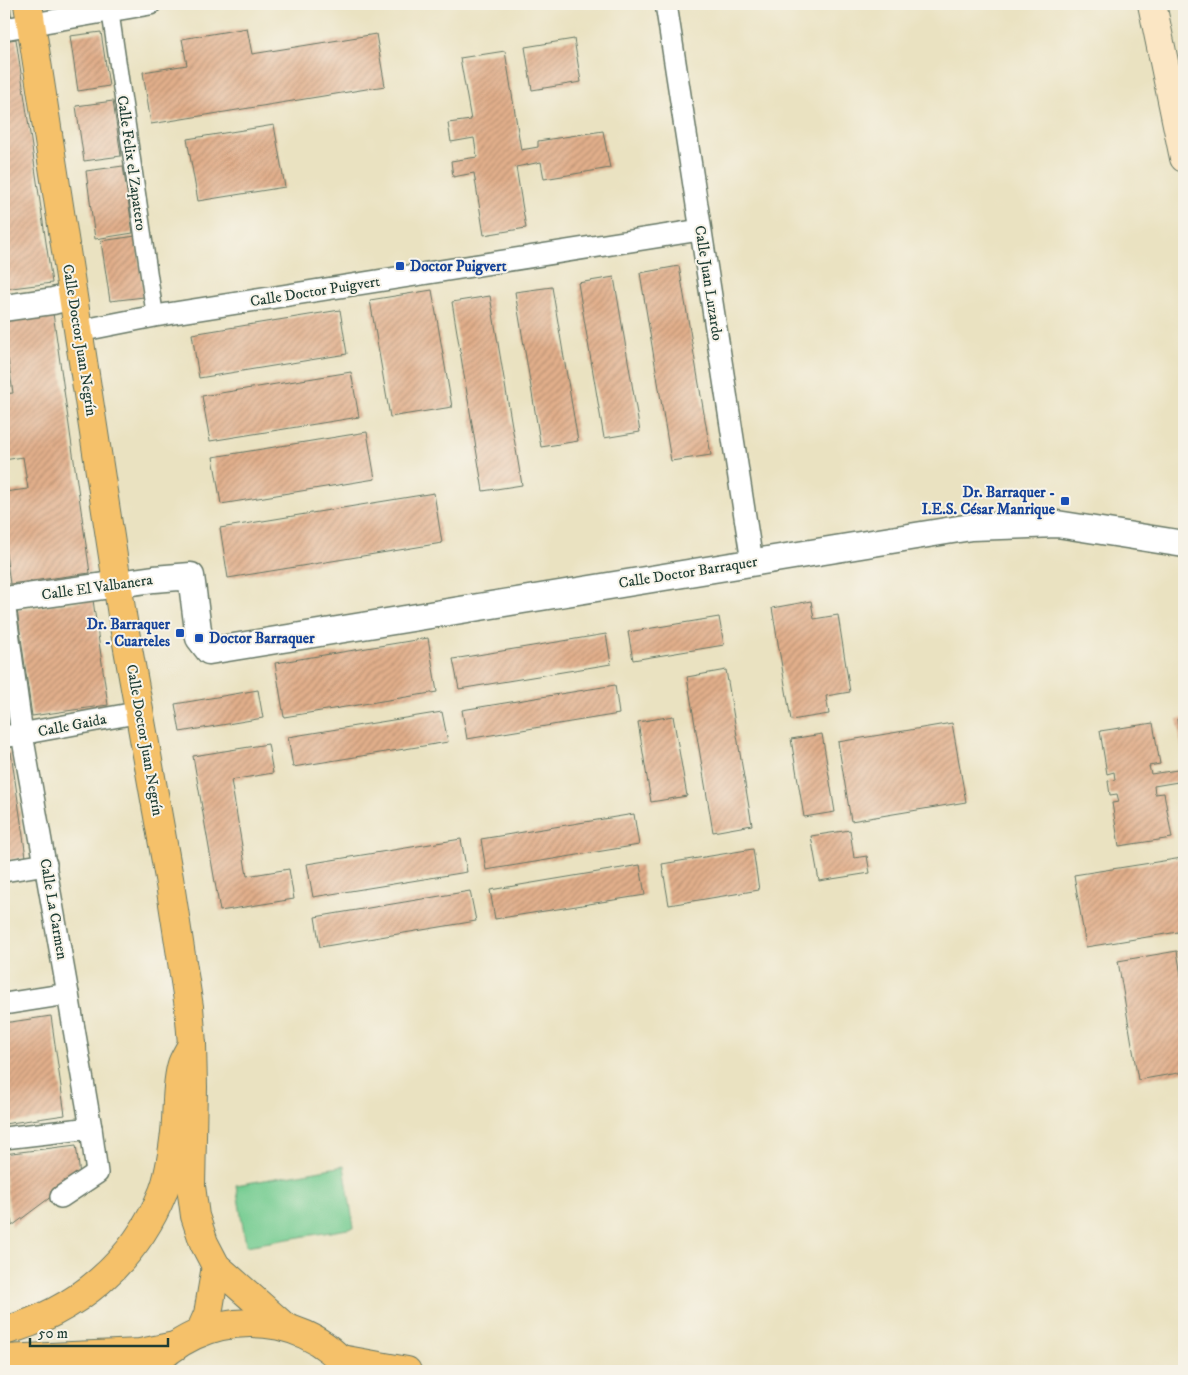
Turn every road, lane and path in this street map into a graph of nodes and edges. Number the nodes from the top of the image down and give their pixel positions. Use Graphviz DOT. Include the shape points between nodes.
graph roads {
  1 [pos="150,4"];
  2 [pos="666,4"];
  3 [pos="1152,4"];
  4 [pos="110,10"];
  5 [pos="29,14"];
  6 [pos="4,29"];
  7 [pos="1182,131"];
  8 [pos="1184,158"];
  9 [pos="700,230"];
  10 [pos="72,296"];
  11 [pos="4,308"];
  12 [pos="155,316"];
  13 [pos="79,331"];
  14 [pos="1179,545"];
  15 [pos="752,562"];
  16 [pos="191,576"];
  17 [pos="118,584"];
  18 [pos="4,601"];
  19 [pos="141,712"];
  20 [pos="13,736"];
  21 [pos="46,864"];
  22 [pos="4,871"];
  23 [pos="68,994"];
  24 [pos="4,1004"];
  25 [pos="192,1044"];
  26 [pos="91,1128"];
  27 [pos="4,1138"];
  28 [pos="61,1197"];
  29 [pos="216,1266"];
  30 [pos="285,1327"];
  31 [pos="4,1331"];
  32 [pos="200,1332"];
  33 [pos="175,1346"];
  34 [pos="4,1359"];
  35 [pos="345,1365"];
  36 [pos="149,1371"];
  37 [pos="407,1371"];
  1 -- 4 [label="street"];
  2 -- 9 [label="street, Calle Juan Luzardo"];
  3 -- 7 [label="main road"];
  4 -- 5 [label="street"];
  4 -- 12 [label="street, Calle Felix el Zapatero"];
  5 -- 6 [label="street"];
  5 -- 10 [label="main road, Calle Doctor Juan Negrín"];
  7 -- 8 [label="main road"];
  9 -- 12 [label="street, Calle Doctor Puigvert"];
  9 -- 15 [label="street, Calle Juan Luzardo"];
  10 -- 11 [label="street"];
  10 -- 13 [label="main road, Calle Doctor Juan Negrín"];
  12 -- 13 [label="street, Calle Doctor Puigvert"];
  13 -- 17 [label="main road, Calle Doctor Juan Negrín"];
  14 -- 15 [label="street, Calle Doctor Barraquer" via="1057,524 971,527"];
  15 -- 16 [label="street, Calle Doctor Barraquer" via="209,651 199,638"];
  16 -- 17 [label="street, Calle El Valbanera"];
  17 -- 18 [label="street, Calle El Valbanera"];
  17 -- 19 [label="main road, Calle Doctor Juan Negrín"];
  18 -- 20 [label="street, Calle La Carmen"];
  19 -- 20 [label="street, Calle Gaida"];
  19 -- 25 [label="main road, Calle Doctor Juan Negrín"];
  20 -- 21 [label="street, Calle La Carmen"];
  21 -- 22 [label="street"];
  21 -- 23 [label="street, Calle La Carmen"];
  23 -- 24 [label="street"];
  23 -- 26 [label="street, Calle La Carmen"];
  25 -- 29 [label="main road, Calle Doctor Juan Negrín" via="194,1126 191,1186 195,1216"];
  25 -- 31 [label="main road" via="182,1064 174,1140 164,1190 131,1250 108,1274 64,1307"];
  26 -- 27 [label="street"];
  26 -- 28 [label="street, Calle La Carmen" via="96,1173"];
  29 -- 30 [label="main road, Calle Doctor Juan Negrín"];
  29 -- 32 [label="main road" via="208,1314"];
  30 -- 32 [label="main road" via="242,1322"];
  30 -- 35 [label="main road" via="324,1346"];
  32 -- 33 [label="main road"];
  33 -- 34 [label="main road" via="140,1353"];
  33 -- 36 [label="main road"];
  35 -- 37 [label="main road"];
}
